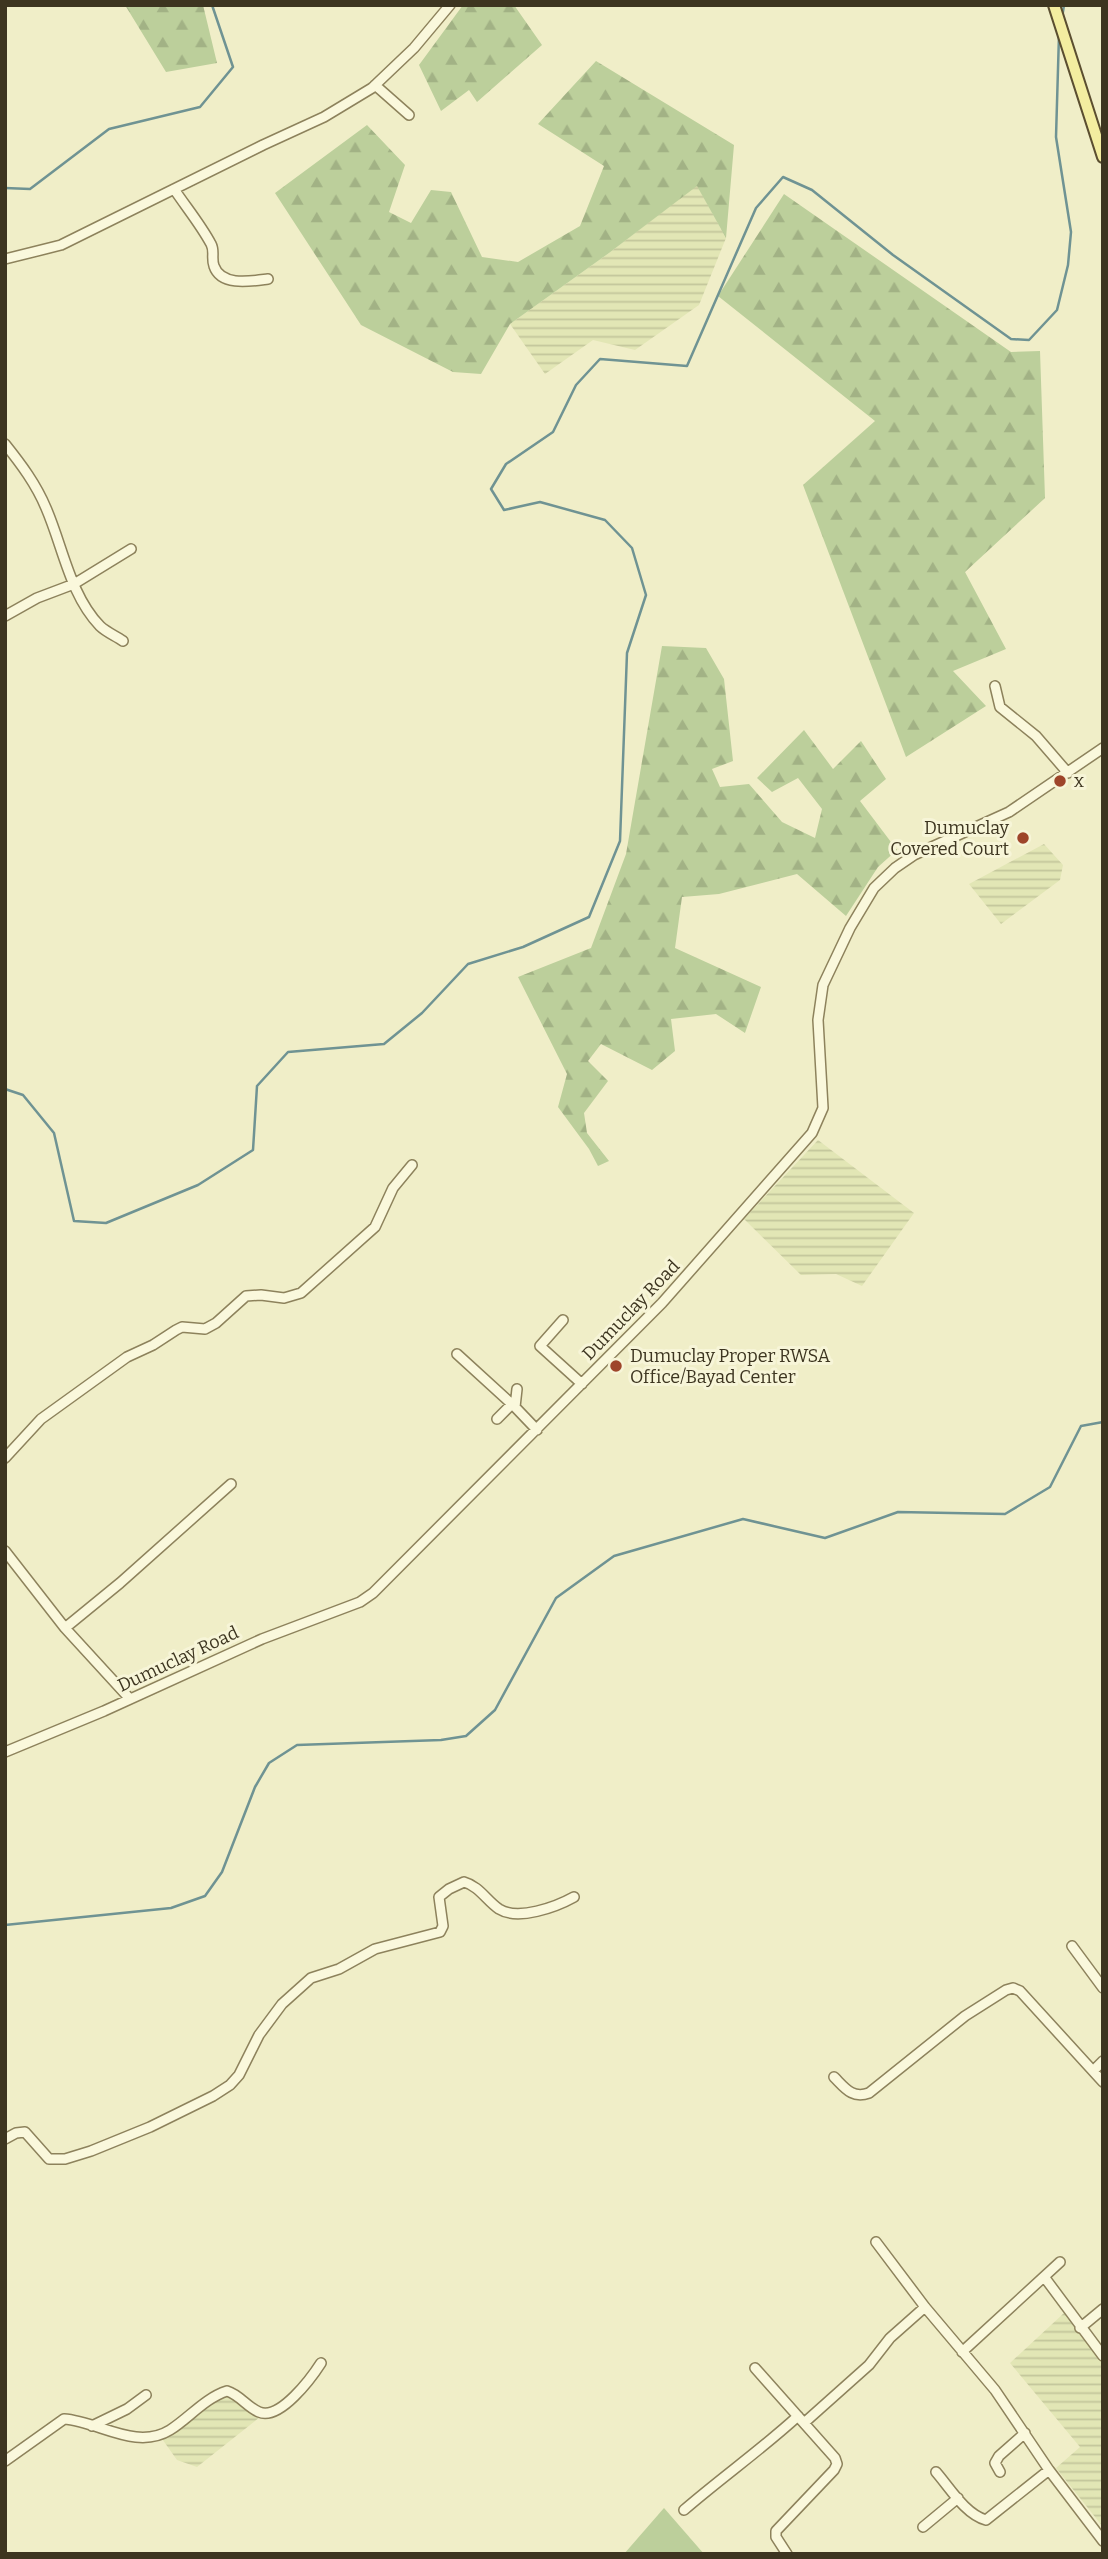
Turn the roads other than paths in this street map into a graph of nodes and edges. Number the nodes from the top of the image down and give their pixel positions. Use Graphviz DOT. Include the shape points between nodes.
graph roads {
  1 [pos="450,5"];
  2 [pos="1054,5"];
  3 [pos="375,85"];
  4 [pos="409,115"];
  5 [pos="1103,157"];
  6 [pos="174,189"];
  7 [pos="5,259"];
  8 [pos="268,279"];
  9 [pos="5,444"];
  10 [pos="131,549"];
  11 [pos="74,584"];
  12 [pos="5,616"];
  13 [pos="123,641"];
  14 [pos="995,686"];
  15 [pos="1103,748"];
  16 [pos="1068,773"];
  17 [pos="412,1165"];
  18 [pos="563,1320"];
  19 [pos="457,1354"];
  20 [pos="582,1384"];
  21 [pos="517,1389"];
  22 [pos="513,1406"];
  23 [pos="497,1419"];
  24 [pos="537,1430"];
  25 [pos="5,1458"];
  26 [pos="231,1484"];
  27 [pos="5,1551"];
  28 [pos="65,1628"];
  29 [pos="130,1699"];
  30 [pos="5,1752"];
  31 [pos="574,1897"];
  32 [pos="1072,1946"];
  33 [pos="1103,1988"];
  34 [pos="1103,2062"];
  35 [pos="1093,2071"];
  36 [pos="834,2077"];
  37 [pos="1103,2082"];
  38 [pos="5,2139"];
  39 [pos="876,2242"];
  40 [pos="1060,2262"];
  41 [pos="1045,2278"];
  42 [pos="925,2307"];
  43 [pos="1103,2309"];
  44 [pos="1080,2328"];
  45 [pos="962,2352"];
  46 [pos="1103,2356"];
  47 [pos="321,2363"];
  48 [pos="755,2368"];
  49 [pos="146,2395"];
  50 [pos="801,2419"];
  51 [pos="92,2426"];
  52 [pos="1025,2433"];
  53 [pos="5,2461"];
  54 [pos="1049,2470"];
  55 [pos="936,2472"];
  56 [pos="1000,2472"];
  57 [pos="958,2498"];
  58 [pos="684,2510"];
  59 [pos="923,2527"];
  60 [pos="1103,2541"];
  61 [pos="787,2554"];
  1 -- 3 [label="street"];
  2 -- 5 [label="main road"];
  3 -- 4 [label="street"];
  3 -- 6 [label="street" via="324,117"];
  6 -- 7 [label="street" via="61,245"];
  6 -- 8 [label="street" via="211,244 216,271 237,281"];
  9 -- 11 [label="street" via="26,470 44,505"];
  10 -- 11 [label="street"];
  11 -- 12 [label="street"];
  11 -- 13 [label="street" via="101,627"];
  14 -- 16 [label="street" via="1000,707 1036,736"];
  15 -- 16 [label="street, Dumuclay Road"];
  16 -- 20 [label="street, Dumuclay Road" via="1009,812 914,855 874,888 823,985 818,1020 823,1108 812,1133 662,1303"];
  17 -- 25 [label="street" via="393,1188 375,1227 301,1293 284,1298 246,1296 205,1329 176,1329 127,1357 40,1419"];
  18 -- 20 [label="street" via="540,1346"];
  19 -- 22 [label="street"];
  20 -- 24 [label="street, Dumuclay Road"];
  21 -- 22 [label="street"];
  22 -- 23 [label="street"];
  22 -- 24 [label="street"];
  24 -- 29 [label="street, Dumuclay Road" via="392,1576 360,1602 262,1639"];
  26 -- 28 [label="street"];
  27 -- 28 [label="street"];
  28 -- 29 [label="street"];
  29 -- 30 [label="street, Dumuclay Road"];
  31 -- 38 [label="street" via="557,1907 509,1914 464,1882 439,1897 440,1932 375,1949 311,1978 282,2004 259,2035 239,2075 213,2096 150,2127 65,2159 49,2159 24,2132"];
  32 -- 33 [label="street"];
  34 -- 35 [label="street"];
  35 -- 36 [label="street" via="1029,1999 1013,1988 965,2016 869,2094 851,2094"];
  35 -- 37 [label="street"];
  39 -- 42 [label="street"];
  40 -- 41 [label="street"];
  41 -- 44 [label="street"];
  41 -- 45 [label="street"];
  42 -- 45 [label="street"];
  42 -- 50 [label="street" via="890,2338 869,2365"];
  43 -- 44 [label="street"];
  44 -- 46 [label="street"];
  45 -- 52 [label="street"];
  47 -- 51 [label="street" via="299,2393 265,2414 228,2391 161,2434 123,2436"];
  48 -- 50 [label="street"];
  49 -- 51 [label="street"];
  50 -- 58 [label="street"];
  50 -- 61 [label="street" via="837,2464 776,2531"];
  51 -- 53 [label="street" via="62,2420"];
  52 -- 54 [label="street"];
  52 -- 56 [label="street" via="996,2460"];
  54 -- 57 [label="street" via="986,2520"];
  54 -- 60 [label="street"];
  55 -- 57 [label="street"];
  57 -- 59 [label="street"];
}
